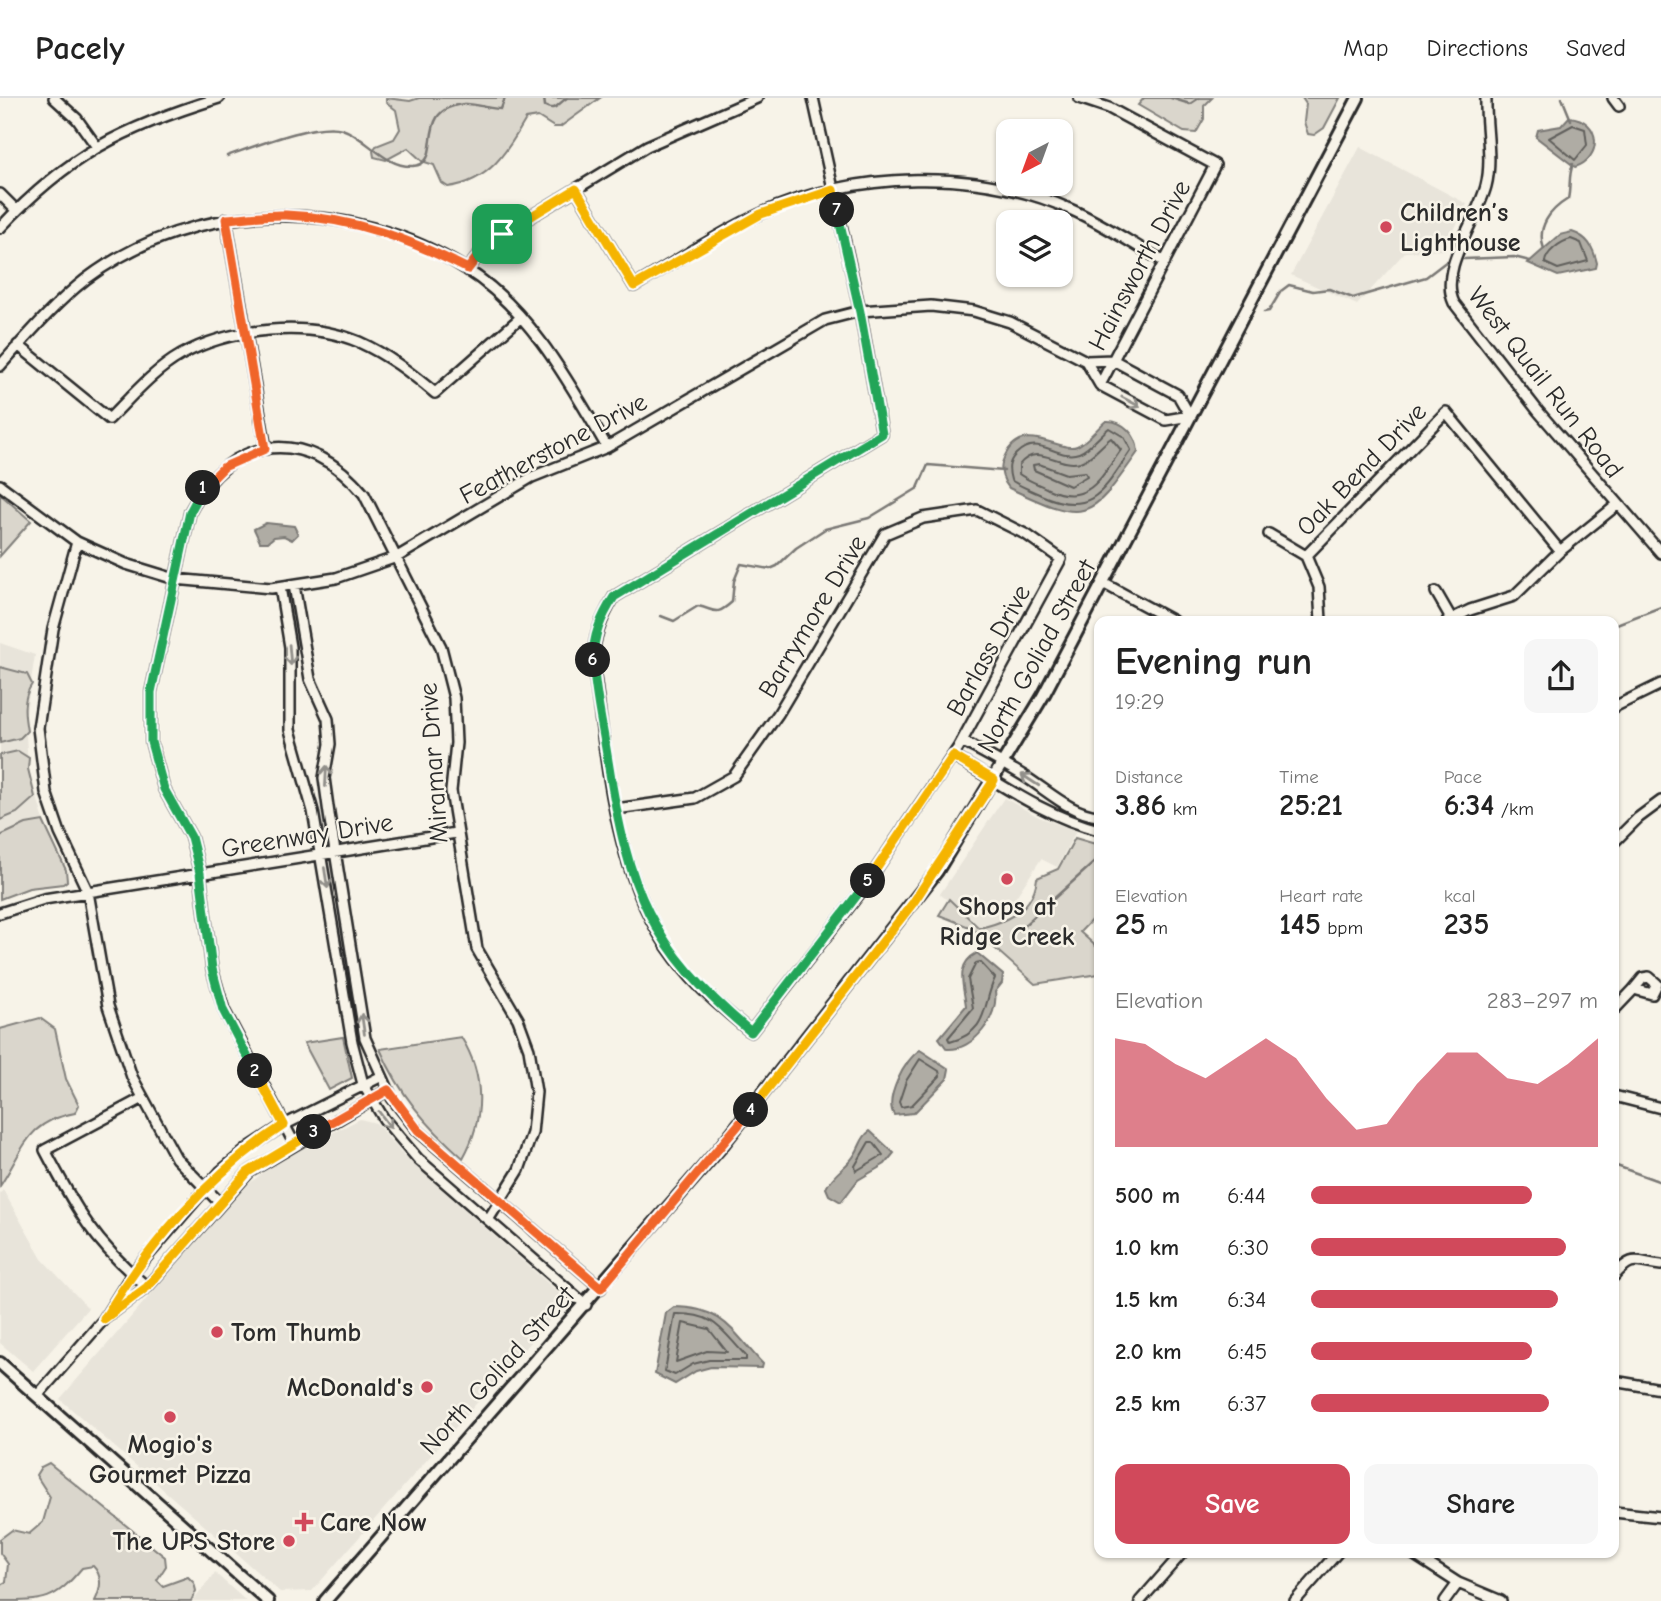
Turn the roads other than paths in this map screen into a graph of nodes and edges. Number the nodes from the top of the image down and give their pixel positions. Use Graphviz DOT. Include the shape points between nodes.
graph roads {
  1 [pos="54,98"];
  2 [pos="219,98"];
  3 [pos="757,98"];
  4 [pos="813,98"];
  5 [pos="1079,98"];
  6 [pos="1357,98"];
  7 [pos="1486,98"];
  8 [pos="197,101"];
  9 [pos="97,147"];
  10 [pos="576,189"];
  11 [pos="833,190"];
  12 [pos="0,194"];
  13 [pos="16,210"];
  14 [pos="226,219"];
  15 [pos="0,228"];
  16 [pos="1165,262"];
  17 [pos="468,269"];
  18 [pos="860,312"];
  19 [pos="520,317"];
  20 [pos="246,334"];
  21 [pos="18,345"];
  22 [pos="1113,360"];
  23 [pos="1086,361"];
  24 [pos="0,366"];
  25 [pos="1100,385"];
  26 [pos="1190,416"];
  27 [pos="607,447"];
  28 [pos="265,449"];
  29 [pos="0,485"];
  30 [pos="1617,505"];
  31 [pos="1269,534"];
  32 [pos="77,542"];
  33 [pos="1560,551"];
  34 [pos="1661,553"];
  35 [pos="1306,556"];
  36 [pos="397,557"];
  37 [pos="1061,559"];
  38 [pos="175,579"];
  39 [pos="1103,583"];
  40 [pos="294,585"];
  41 [pos="280,587"];
  42 [pos="1436,592"];
  43 [pos="1163,616"];
  44 [pos="1321,616"];
  45 [pos="1447,616"];
  46 [pos="1460,616"];
  47 [pos="1661,684"];
  48 [pos="1619,705"];
  49 [pos="962,741"];
  50 [pos="953,756"];
  51 [pos="1004,764"];
  52 [pos="994,780"];
  53 [pos="1661,802"];
  54 [pos="1068,806"];
  55 [pos="616,809"];
  56 [pos="1094,816"];
  57 [pos="1062,818"];
  58 [pos="1094,828"];
  59 [pos="456,832"];
  60 [pos="1619,837"];
  61 [pos="336,853"];
  62 [pos="322,855"];
  63 [pos="200,873"];
  64 [pos="88,892"];
  65 [pos="0,913"];
  66 [pos="352,957"];
  67 [pos="339,959"];
  68 [pos="1634,989"];
  69 [pos="1619,1005"];
  70 [pos="382,1076"];
  71 [pos="363,1084"];
  72 [pos="388,1090"];
  73 [pos="1619,1097"];
  74 [pos="143,1098"];
  75 [pos="372,1101"];
  76 [pos="1661,1108"];
  77 [pos="284,1125"];
  78 [pos="294,1143"];
  79 [pos="205,1190"];
  80 [pos="220,1203"];
  81 [pos="500,1203"];
  82 [pos="488,1220"];
  83 [pos="1661,1265"];
  84 [pos="1619,1271"];
  85 [pos="132,1274"];
  86 [pos="147,1287"];
  87 [pos="601,1288"];
  88 [pos="586,1305"];
  89 [pos="104,1319"];
  90 [pos="0,1363"];
  91 [pos="1619,1382"];
  92 [pos="1661,1389"];
  93 [pos="37,1396"];
  94 [pos="1619,1512"];
  95 [pos="1661,1517"];
  96 [pos="1178,1558"];
  97 [pos="1333,1558"];
  98 [pos="1419,1558"];
  99 [pos="1458,1583"];
  100 [pos="268,1601"];
  101 [pos="325,1601"];
  102 [pos="1140,1601"];
  103 [pos="1295,1601"];
  104 [pos="1445,1601"];
  105 [pos="1501,1601"];
  1 -- 9 [label="street"];
  2 -- 8 [label="street"];
  3 -- 10 [label="street" via="647,146"];
  4 -- 11 [label="street"];
  5 -- 16 [label="street, Hainsworth Drive" via="1109,108 1216,165"];
  6 -- 26 [label="main road, North Goliad Street"];
  7 -- 30 [label="street, West Quail Run Road" via="1488,181 1450,273 1448,291 1521,391"];
  8 -- 9 [label="street"];
  9 -- 13 [label="street"];
  10 -- 11 [label="street" via="634,286 761,214"];
  10 -- 17 [label="street" via="502,234"];
  11 -- 16 [label="street" via="927,180 1005,188 1072,210"];
  11 -- 18 [label="street"];
  12 -- 13 [label="street"];
  13 -- 15 [label="street"];
  14 -- 17 [label="street" via="285,214 349,222 413,241"];
  14 -- 20 [label="street"];
  14 -- 21 [label="street" via="153,242 117,259 86,280"];
  16 -- 22 [label="street, Hainsworth Drive"];
  17 -- 19 [label="street"];
  18 -- 23 [label="street, Featherstone Drive" via="930,306 974,311 1010,322"];
  18 -- 27 [label="street, Featherstone Drive" via="825,320 788,339"];
  18 -- 55 [label="street" via="882,434 614,597 601,618 593,663"];
  19 -- 20 [label="street" via="435,393 397,362 357,341 315,331"];
  19 -- 27 [label="street" via="548,352"];
  20 -- 21 [label="street" via="181,355 143,384 109,419"];
  20 -- 28 [label="street"];
  21 -- 24 [label="street"];
  22 -- 23 [label="street, Featherstone Drive"];
  22 -- 25 [label="street, Hainsworth Drive"];
  22 -- 26 [label="street" via="1178,395"];
  23 -- 25 [label="street"];
  25 -- 26 [label="street, one-way" via="1166,420"];
  26 -- 39 [label="main road, North Goliad Street"];
  27 -- 36 [label="street, Featherstone Drive" via="532,477"];
  28 -- 36 [label="street, Miramar Drive" via="291,448 322,456 346,473 364,494"];
  28 -- 38 [label="street" via="224,467 203,487 190,512"];
  29 -- 32 [label="street, Featherstone Drive"];
  30 -- 33 [label="street"];
  30 -- 34 [label="street, West Quail Run Road"];
  31 -- 35 [label="street"];
  32 -- 38 [label="street, Featherstone Drive"];
  32 -- 64 [label="street" via="53,629 38,728 46,792"];
  33 -- 35 [label="street, Oak Bend Drive" via="1446,411"];
  33 -- 46 [label="street" via="1514,596"];
  35 -- 44 [label="street" via="1319,587"];
  36 -- 40 [label="street, Featherstone Drive" via="336,578"];
  36 -- 59 [label="street, Miramar Drive" via="441,647 454,698 451,791"];
  37 -- 49 [label="street, Barlass Drive"];
  37 -- 55 [label="street, Barrymore Drive" via="1027,535 977,510 923,518 885,534 778,714 734,776 695,798"];
  38 -- 41 [label="street, Featherstone Drive"];
  38 -- 63 [label="street" via="151,692 151,742 164,789 191,837"];
  39 -- 43 [label="street"];
  39 -- 51 [label="main road, North Goliad Street"];
  40 -- 41 [label="street, Featherstone Drive"];
  61 -- 40 [label="street, one-way" via="324,778 330,744 328,719 310,679"];
  41 -- 62 [label="street, one-way" via="290,647 290,730"];
  42 -- 45 [label="street"];
  47 -- 48 [label="street"];
  49 -- 50 [label="street, Barlass Drive"];
  49 -- 51 [label="street"];
  50 -- 52 [label="street"];
  50 -- 55 [label="street, Barlass Drive" via="860,893 751,1032 709,997 674,957 647,912 628,866"];
  51 -- 52 [label="main road, North Goliad Street"];
  54 -- 51 [label="street, one-way"];
  52 -- 57 [label="street"];
  52 -- 87 [label="main road, North Goliad Street" via="905,913 735,1130"];
  53 -- 60 [label="street"];
  54 -- 56 [label="street"];
  54 -- 57 [label="street"];
  57 -- 58 [label="street"];
  59 -- 61 [label="street, Greenway Drive"];
  59 -- 81 [label="street, Miramar Drive" via="477,949 518,1019 536,1092 532,1133 519,1170"];
  61 -- 62 [label="street, Greenway Drive"];
  61 -- 66 [label="street"];
  62 -- 63 [label="street, Greenway Drive"];
  62 -- 67 [label="street, one-way"];
  63 -- 64 [label="street, Greenway Drive"];
  63 -- 77 [label="street" via="212,969 223,1010"];
  64 -- 65 [label="street, Greenway Drive" via="33,901"];
  64 -- 74 [label="street" via="108,1006 118,1043"];
  66 -- 67 [label="street"];
  70 -- 66 [label="street, one-way" via="365,1038"];
  67 -- 71 [label="street"];
  68 -- 69 [label="street"];
  70 -- 71 [label="street"];
  70 -- 72 [label="street"];
  71 -- 75 [label="street"];
  71 -- 77 [label="street"];
  72 -- 75 [label="street"];
  72 -- 81 [label="street" via="418,1130"];
  73 -- 76 [label="street"];
  74 -- 79 [label="street" via="176,1158"];
  74 -- 85 [label="street" via="45,1150 91,1233"];
  75 -- 78 [label="street"];
  75 -- 82 [label="street, one-way" via="418,1159"];
  77 -- 78 [label="street"];
  77 -- 79 [label="street" via="250,1147"];
  78 -- 80 [label="street" via="248,1172"];
  79 -- 80 [label="street"];
  79 -- 85 [label="street"];
  80 -- 86 [label="street"];
  81 -- 82 [label="street, Miramar Drive"];
  81 -- 87 [label="street"];
  82 -- 88 [label="street"];
  83 -- 84 [label="street" via="1637,1259"];
  85 -- 86 [label="street"];
  85 -- 89 [label="street"];
  86 -- 89 [label="street"];
  87 -- 88 [label="main road, North Goliad Street"];
  88 -- 101 [label="main road, North Goliad Street"];
  89 -- 93 [label="street"];
  90 -- 93 [label="main road"];
  91 -- 92 [label="street"];
  93 -- 100 [label="main road"];
  94 -- 95 [label="street"];
  96 -- 102 [label="street"];
  97 -- 103 [label="street"];
  98 -- 99 [label="street"];
  99 -- 104 [label="street"];
  99 -- 105 [label="street"];
}
